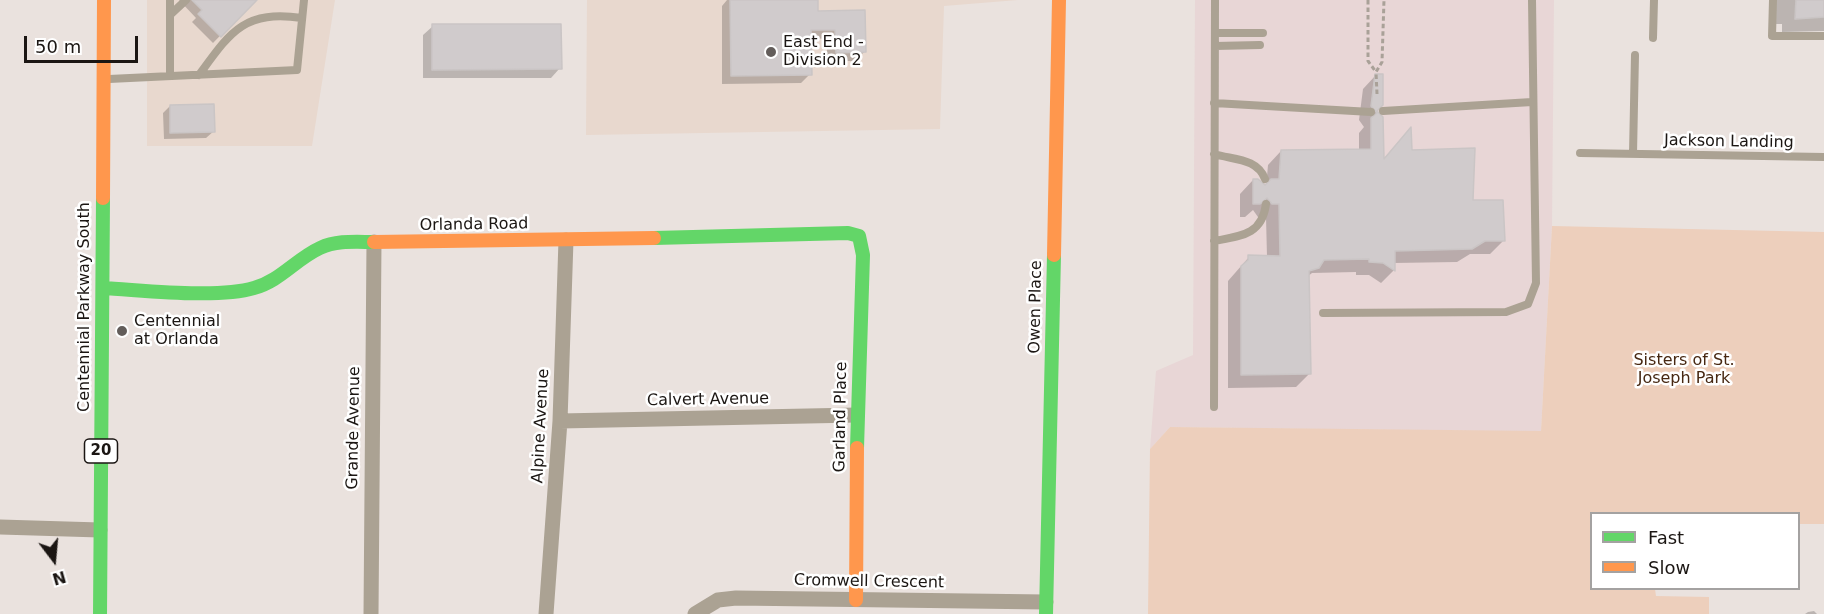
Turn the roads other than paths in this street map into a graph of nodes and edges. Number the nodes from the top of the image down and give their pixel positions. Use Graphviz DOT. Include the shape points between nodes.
graph roads {
  1 [pos="104,0"];
  2 [pos="170,0"];
  3 [pos="186,0"];
  4 [pos="304,0"];
  5 [pos="1059,0"];
  6 [pos="1215,0"];
  7 [pos="1532,0"];
  8 [pos="1654,0"];
  9 [pos="1773,0"];
  10 [pos="171,14"];
  11 [pos="302,18"];
  12 [pos="1215,33"];
  13 [pos="1263,33"];
  14 [pos="1824,36"];
  15 [pos="1653,38"];
  16 [pos="1260,45"];
  17 [pos="1215,46"];
  18 [pos="1635,55"];
  19 [pos="199,75"];
  20 [pos="170,76"];
  21 [pos="103,79"];
  22 [pos="1532,102"];
  23 [pos="1214,104"];
  24 [pos="1383,111"];
  25 [pos="1371,112"];
  26 [pos="1580,153"];
  27 [pos="1632,153"];
  28 [pos="1214,154"];
  29 [pos="1824,157"];
  30 [pos="1265,179"];
  31 [pos="1266,204"];
  32 [pos="859,237"];
  33 [pos="566,240"];
  34 [pos="374,242"];
  35 [pos="1214,242"];
  36 [pos="103,288"];
  37 [pos="1323,313"];
  38 [pos="1214,407"];
  39 [pos="857,415"];
  40 [pos="560,421"];
  41 [pos="0,527"];
  42 [pos="100,530"];
  43 [pos="856,600"];
  44 [pos="1046,608"];
  45 [pos="100,614"];
  46 [pos="370,614"];
  47 [pos="546,614"];
  48 [pos="695,614"];
  1 -- 21 [label="street, Centennial Parkway South / 20"];
  2 -- 10 [label="lane"];
  3 -- 10 [label="lane"];
  4 -- 11 [label="lane"];
  5 -- 44 [label="street, Owen Place"];
  6 -- 12 [label="lane"];
  7 -- 22 [label="lane"];
  8 -- 15 [label="lane"];
  9 -- 14 [label="lane" via="1773,36"];
  10 -- 20 [label="lane"];
  11 -- 19 [label="lane" via="252,19 229,38"];
  11 -- 19 [label="lane" via="297,70"];
  12 -- 13 [label="lane"];
  12 -- 17 [label="lane"];
  16 -- 17 [label="lane"];
  17 -- 23 [label="lane"];
  18 -- 27 [label="lane"];
  19 -- 20 [label="lane"];
  20 -- 21 [label="lane"];
  21 -- 36 [label="street, Centennial Parkway South / 20"];
  22 -- 24 [label="lane"];
  22 -- 37 [label="lane" via="1536,283 1528,304 1506,312"];
  23 -- 25 [label="lane"];
  23 -- 28 [label="lane"];
  26 -- 27 [label="lane, Jackson Landing"];
  27 -- 29 [label="lane, Jackson Landing"];
  28 -- 30 [label="lane" via="1247,161 1262,170"];
  28 -- 35 [label="lane"];
  31 -- 35 [label="lane" via="1258,226 1244,236"];
  32 -- 33 [label="street, Orlanda Road" via="835,233"];
  32 -- 39 [label="street, Garland Place" via="863,255"];
  33 -- 34 [label="street, Orlanda Road"];
  33 -- 40 [label="street, Alpine Avenue"];
  34 -- 36 [label="street, Orlanda Road" via="342,242 320,248 269,283 251,289 207,292"];
  34 -- 46 [label="street, Grande Avenue"];
  35 -- 38 [label="lane"];
  36 -- 42 [label="street, Centennial Parkway South / 20"];
  39 -- 40 [label="street, Calvert Avenue"];
  39 -- 43 [label="street, Garland Place"];
  40 -- 47 [label="street, Alpine Avenue"];
  41 -- 42 [label="street"];
  42 -- 45 [label="street, Centennial Parkway South / 20"];
  43 -- 44 [label="street, Cromwell Crescent"];
  43 -- 48 [label="street, Cromwell Crescent" via="718,600"];
}
